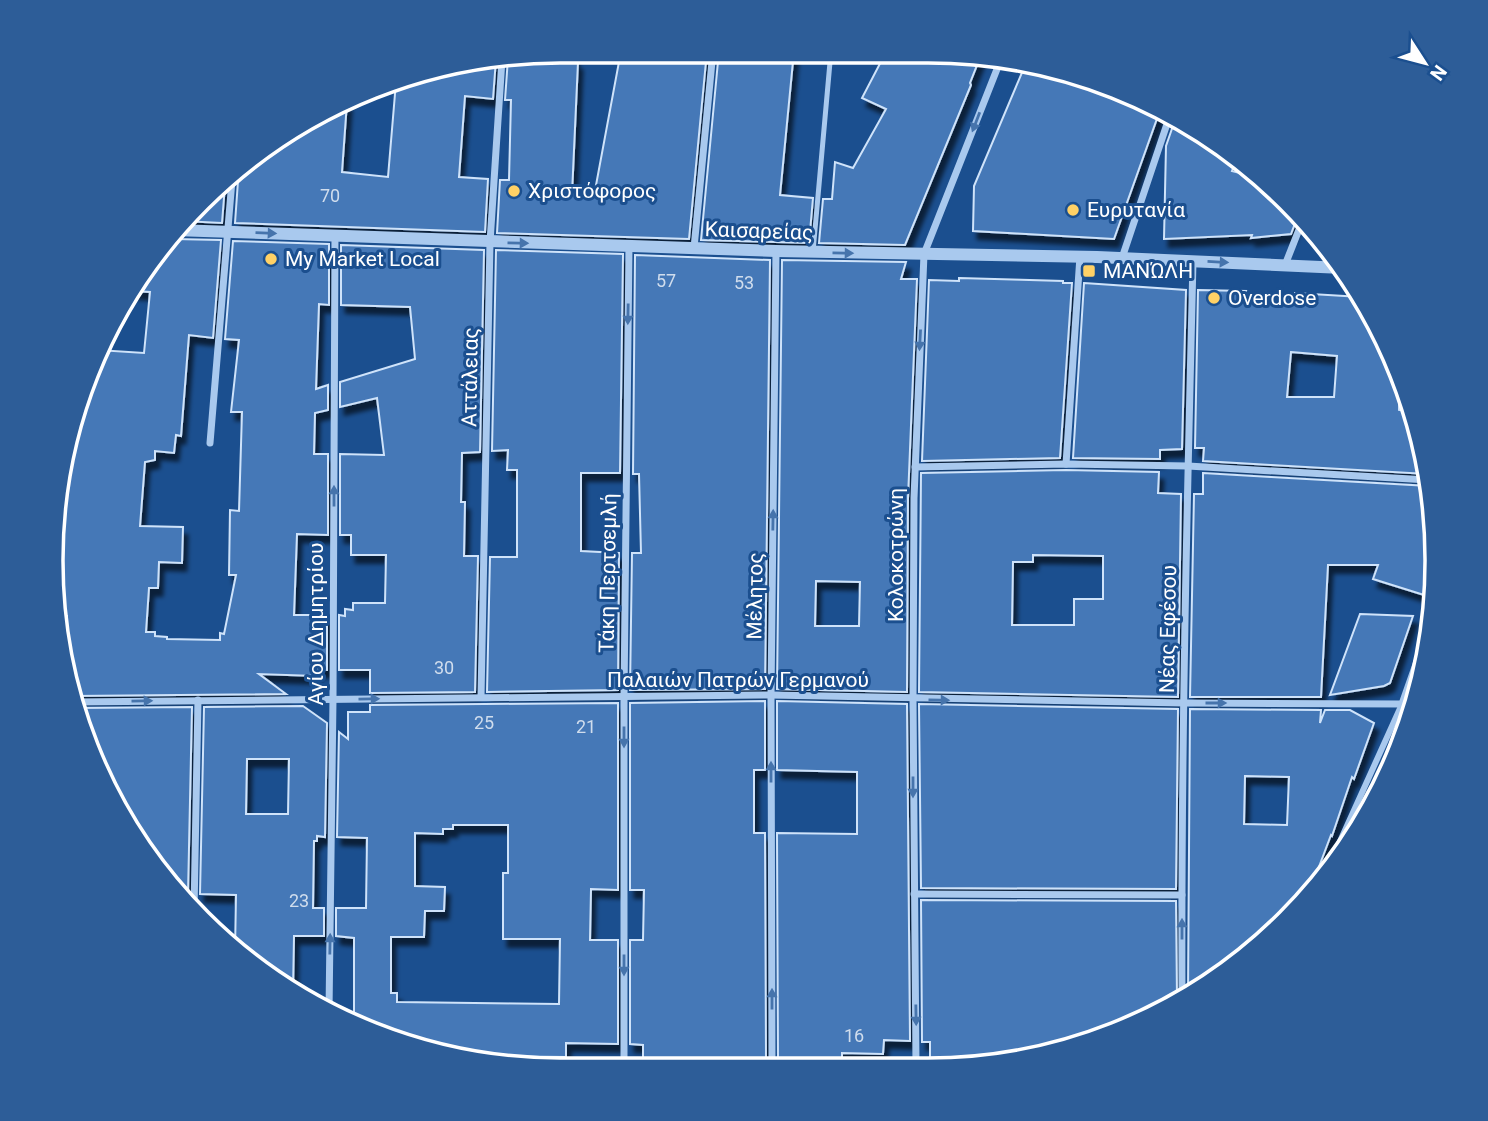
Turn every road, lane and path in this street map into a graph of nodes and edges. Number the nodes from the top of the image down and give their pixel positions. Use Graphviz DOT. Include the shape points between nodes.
graph roads {
  1 [pos="712,63"];
  2 [pos="830,63"];
  3 [pos="501,66"];
  4 [pos="997,68"];
  5 [pos="1167,125"];
  6 [pos="231,187"];
  7 [pos="1299,229"];
  8 [pos="188,230"];
  9 [pos="227,231"];
  10 [pos="335,235"];
  11 [pos="490,242"];
  12 [pos="629,246"];
  13 [pos="694,248"];
  14 [pos="776,251"];
  15 [pos="813,252"];
  16 [pos="924,254"];
  17 [pos="1080,256"];
  18 [pos="1122,258"];
  19 [pos="1193,261"];
  20 [pos="1285,265"];
  21 [pos="1329,267"];
  22 [pos="210,443"];
  23 [pos="1066,464"];
  24 [pos="1188,466"];
  25 [pos="915,467"];
  26 [pos="1418,479"];
  27 [pos="1409,683"];
  28 [pos="771,695"];
  29 [pos="624,696"];
  30 [pos="481,697"];
  31 [pos="333,699"];
  32 [pos="913,699"];
  33 [pos="198,700"];
  34 [pos="84,702"];
  35 [pos="1184,703"];
  36 [pos="1402,704"];
  37 [pos="1347,826"];
  38 [pos="914,894"];
  39 [pos="1182,895"];
  40 [pos="194,897"];
  41 [pos="1182,987"];
  42 [pos="329,1001"];
  43 [pos="624,1058"];
  44 [pos="772,1058"];
  45 [pos="916,1058"];
  1 -- 13 [label="street"];
  2 -- 15 [label="lane"];
  3 -- 11 [label="street, Αττάλειας"];
  4 -- 16 [label="street, Κολοκοτρώνη, one-way"];
  5 -- 18 [label="street"];
  6 -- 9 [label="street"];
  7 -- 20 [label="street"];
  8 -- 9 [label="street, Καισαρείας"];
  9 -- 10 [label="street, Καισαρείας, one-way"];
  9 -- 22 [label="street"];
  10 -- 11 [label="street, Καισαρείας"];
  31 -- 10 [label="street, Αγίου Δημητρίου, one-way"];
  11 -- 12 [label="street, Καισαρείας, one-way"];
  11 -- 30 [label="street, Αττάλειας"];
  12 -- 13 [label="street, Καισαρείας"];
  12 -- 29 [label="street, Τάκη Περτσεμλή, one-way"];
  13 -- 14 [label="street, Καισαρείας"];
  14 -- 15 [label="street, Καισαρείας"];
  28 -- 14 [label="street, Μέλητος, one-way"];
  15 -- 16 [label="street, Καισαρείας, one-way"];
  16 -- 17 [label="street, Καισαρείας"];
  16 -- 25 [label="street, Κολοκοτρώνη, one-way"];
  17 -- 18 [label="street, Καισαρείας"];
  17 -- 23 [label="street"];
  18 -- 19 [label="street, Καισαρείας"];
  19 -- 20 [label="street, Καισαρείας, one-way"];
  19 -- 24 [label="street, Νέας Εφέσου"];
  20 -- 21 [label="street, Καισαρείας"];
  23 -- 24 [label="street"];
  23 -- 25 [label="street"];
  24 -- 26 [label="street"];
  24 -- 35 [label="street, Νέας Εφέσου"];
  25 -- 32 [label="street, Κολοκοτρώνη"];
  27 -- 36 [label="street"];
  28 -- 29 [label="street, Παλαιών Πατρών Γερμανού"];
  28 -- 32 [label="street, Παλαιών Πατρών Γερμανού"];
  44 -- 28 [label="street, Μέλητος, one-way"];
  29 -- 30 [label="street, Παλαιών Πατρών Γερμανού"];
  29 -- 43 [label="street, Τάκη Περτσεμλή, one-way"];
  31 -- 30 [label="street, Παλαιών Πατρών Γερμανού, one-way"];
  31 -- 33 [label="street, Παλαιών Πατρών Γερμανού"];
  42 -- 31 [label="street, Αγίου Δημητρίου, one-way"];
  32 -- 35 [label="street, Παλαιών Πατρών Γερμανού, one-way"];
  32 -- 38 [label="street, Κολοκοτρώνη, one-way"];
  34 -- 33 [label="street, Παλαιών Πατρών Γερμανού, one-way"];
  33 -- 40 [label="street"];
  35 -- 36 [label="street, Παλαιών Πατρών Γερμανού, one-way"];
  35 -- 39 [label="street, Νέας Εφέσου"];
  36 -- 37 [label="street"];
  38 -- 39 [label="street"];
  38 -- 45 [label="street, Κολοκοτρώνη, one-way"];
  41 -- 39 [label="street, Νέας Εφέσου, one-way"];
}
